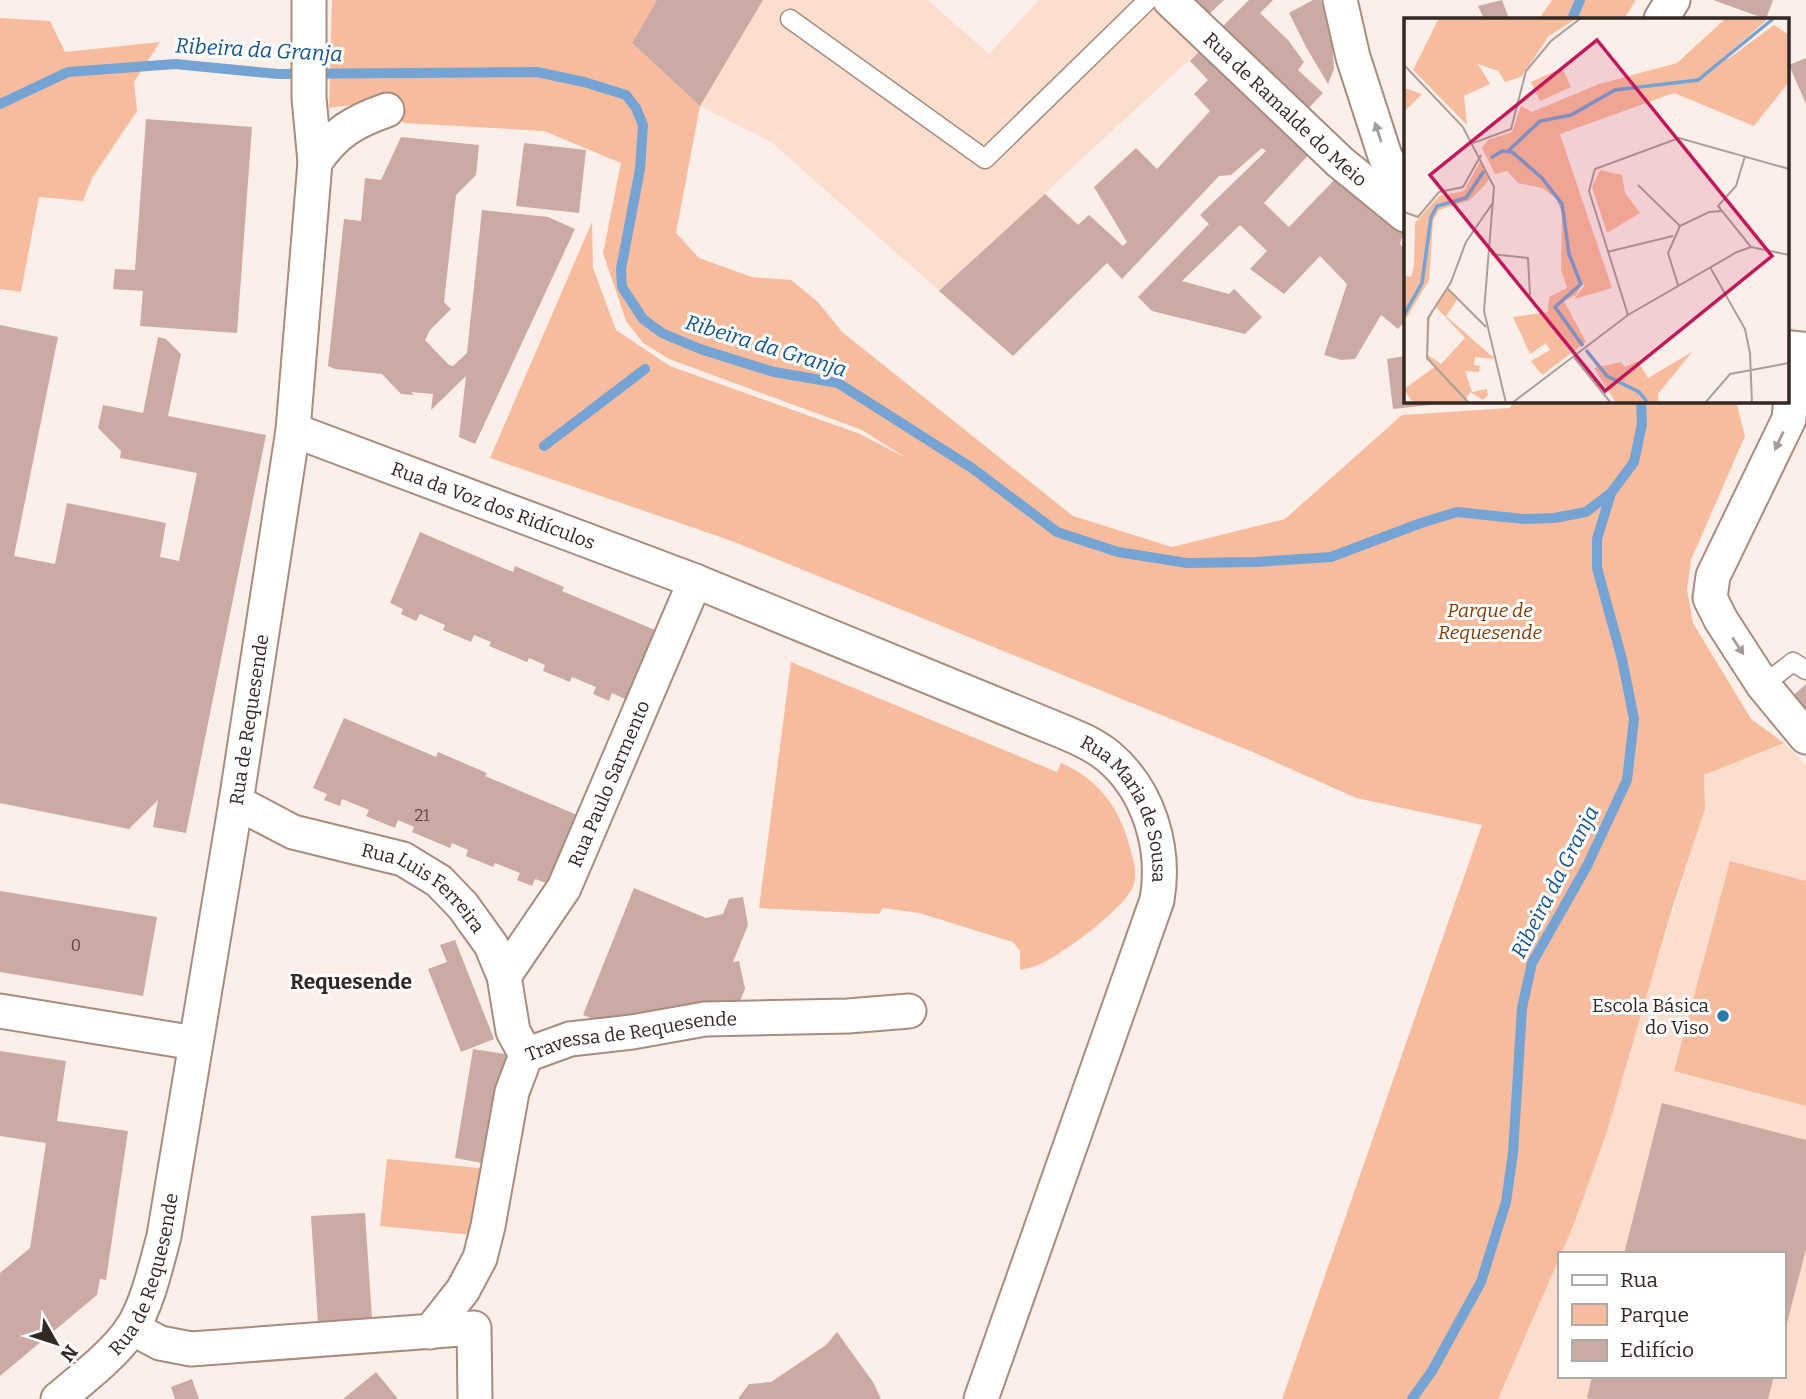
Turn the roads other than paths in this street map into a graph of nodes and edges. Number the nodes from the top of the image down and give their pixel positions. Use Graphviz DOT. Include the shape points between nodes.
graph roads {
  1 [pos="309,0"];
  2 [pos="1148,0"];
  3 [pos="1170,0"];
  4 [pos="1340,0"];
  5 [pos="1673,0"];
  6 [pos="1662,18"];
  7 [pos="790,19"];
  8 [pos="387,110"];
  9 [pos="315,162"];
  10 [pos="1404,192"];
  11 [pos="1404,214"];
  12 [pos="1796,351"];
  13 [pos="293,430"];
  14 [pos="695,581"];
  15 [pos="1806,670"];
  16 [pos="1763,685"];
  17 [pos="1806,737"];
  18 [pos="236,802"];
  19 [pos="504,976"];
  20 [pos="0,1011"];
  21 [pos="909,1012"];
  22 [pos="195,1043"];
  23 [pos="526,1055"];
  24 [pos="132,1328"];
  25 [pos="430,1332"];
  26 [pos="58,1399"];
  27 [pos="475,1399"];
  28 [pos="981,1399"];
  1 -- 9 [label="street, Rua de Requesende" via="309,98"];
  2 -- 7 [label="lane" via="985,159"];
  3 -- 11 [label="street, Rua de Ramalde do Meio" via="1340,162"];
  10 -- 4 [label="street, one-way" via="1385,156"];
  5 -- 6 [label="street"];
  8 -- 9 [label="street" via="358,120 330,140"];
  9 -- 13 [label="street, Rua de Requesende"];
  12 -- 16 [label="street, one-way" via="1789,419 1713,576 1710,598"];
  13 -- 14 [label="street, Rua da Voz dos Ridículos"];
  13 -- 18 [label="street, Rua de Requesende"];
  14 -- 19 [label="street, Rua Paulo Sarmento" via="564,888"];
  14 -- 28 [label="street, Rua Maria de Sousa" via="1093,746 1128,776 1149,815 1160,859 1154,912"];
  15 -- 16 [label="lane" via="1793,662"];
  16 -- 17 [label="street"];
  18 -- 19 [label="street, Rua Luis Ferreira" via="293,832 403,859 439,881 491,945"];
  18 -- 22 [label="street, Rua de Requesende"];
  19 -- 23 [label="street, Rua Luis Ferreira" via="513,1031"];
  20 -- 22 [label="street"];
  21 -- 23 [label="street, Travessa de Requesende" via="705,1019 570,1039"];
  22 -- 24 [label="street, Rua de Requesende" via="164,1236"];
  23 -- 25 [label="street, Travessa de Requesende" via="512,1092 480,1258 463,1290"];
  24 -- 25 [label="street" via="159,1343 191,1349"];
  24 -- 26 [label="street, Rua de Requesende"];
  25 -- 27 [label="street" via="474,1328"];
}
